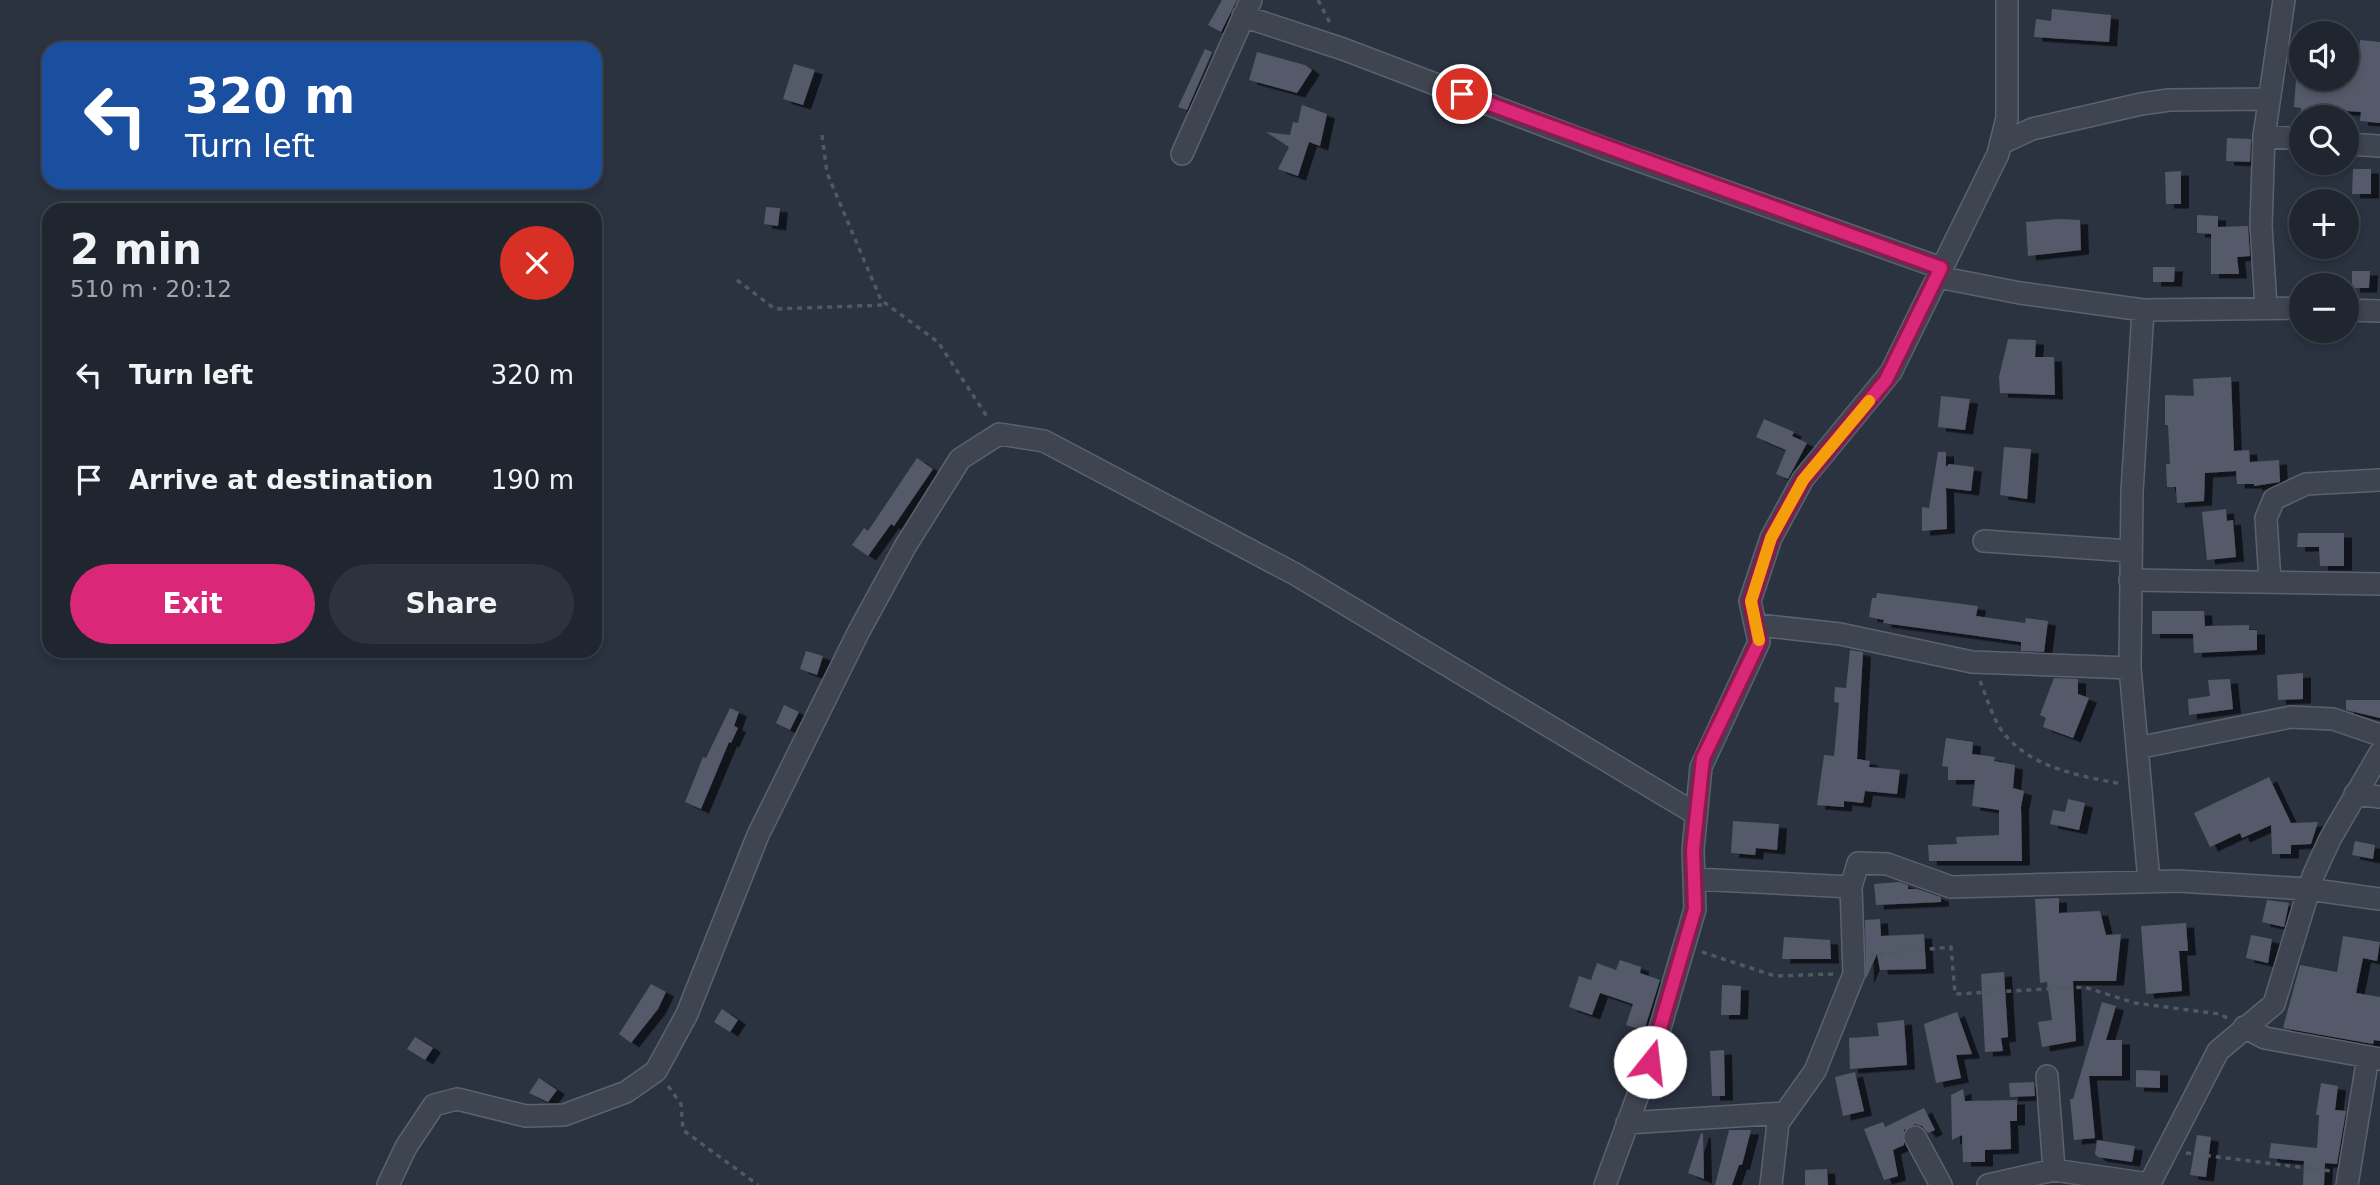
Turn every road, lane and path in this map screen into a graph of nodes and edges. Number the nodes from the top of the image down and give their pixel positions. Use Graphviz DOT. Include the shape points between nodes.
graph roads {
  1 [pos="2007,0"];
  2 [pos="2284,0"];
  3 [pos="1247,8"];
  4 [pos="2268,99"];
  5 [pos="822,135"];
  6 [pos="2264,136"];
  7 [pos="2289,138"];
  8 [pos="2002,143"];
  9 [pos="2359,145"];
  10 [pos="2380,146"];
  11 [pos="1182,154"];
  12 [pos="1939,272"];
  13 [pos="737,280"];
  14 [pos="887,304"];
  15 [pos="2266,306"];
  16 [pos="2289,307"];
  17 [pos="2143,310"];
  18 [pos="2359,310"];
  19 [pos="2380,311"];
  20 [pos="999,434"];
  21 [pos="2380,480"];
  22 [pos="1984,541"];
  23 [pos="2130,551"];
  24 [pos="2130,580"];
  25 [pos="2270,582"];
  26 [pos="2380,584"];
  27 [pos="1758,625"];
  28 [pos="1972,662"];
  29 [pos="2130,668"];
  30 [pos="2380,735"];
  31 [pos="2137,748"];
  32 [pos="2380,753"];
  33 [pos="2141,786"];
  34 [pos="2356,794"];
  35 [pos="2380,797"];
  36 [pos="1696,814"];
  37 [pos="1695,879"];
  38 [pos="2149,881"];
  39 [pos="1852,887"];
  40 [pos="2308,889"];
  41 [pos="2380,900"];
  42 [pos="1684,945"];
  43 [pos="1854,965"];
  44 [pos="2245,1027"];
  45 [pos="2374,1058"];
  46 [pos="656,1071"];
  47 [pos="2046,1076"];
  48 [pos="1783,1113"];
  49 [pos="1627,1123"];
  50 [pos="1915,1137"];
  51 [pos="2167,1150"];
  52 [pos="2054,1170"];
  53 [pos="2348,1179"];
  54 [pos="2149,1184"];
  55 [pos="388,1185"];
  56 [pos="758,1185"];
  57 [pos="1605,1185"];
  58 [pos="1771,1185"];
  59 [pos="1941,1185"];
  60 [pos="1988,1185"];
  1 -- 8 [label="street" via="2007,118"];
  2 -- 4 [label="street"];
  3 -- 11 [label="street"];
  3 -- 12 [label="street" via="1343,49"];
  4 -- 6 [label="street"];
  4 -- 8 [label="street" via="2141,104 2032,129"];
  5 -- 14 [label="path" via="827,173 881,300"];
  6 -- 7 [label="street"];
  6 -- 15 [label="street" via="2261,225"];
  8 -- 12 [label="street"];
  9 -- 10 [label="street"];
  12 -- 17 [label="street" via="2020,293"];
  12 -- 27 [label="street" via="1886,380 1803,480 1771,538 1751,601"];
  13 -- 14 [label="path" via="775,309"];
  14 -- 20 [label="path" via="939,342"];
  15 -- 16 [label="street"];
  15 -- 17 [label="street"];
  17 -- 23 [label="street"];
  18 -- 19 [label="street"];
  20 -- 36 [label="street" via="1044,440 1296,574"];
  20 -- 46 [label="street" via="960,459 859,631 758,835 687,1014"];
  21 -- 25 [label="street" via="2306,484 2274,499 2266,518"];
  22 -- 23 [label="street"];
  23 -- 24 [label="street"];
  24 -- 25 [label="street"];
  24 -- 29 [label="street"];
  25 -- 26 [label="street"];
  27 -- 28 [label="street" via="1840,634"];
  27 -- 36 [label="street" via="1759,642 1703,758"];
  28 -- 29 [label="street"];
  28 -- 33 [label="path" via="2005,735 2033,757 2064,772"];
  29 -- 31 [label="street"];
  30 -- 31 [label="street" via="2333,719 2291,717"];
  31 -- 33 [label="street"];
  32 -- 34 [label="street"];
  33 -- 38 [label="street"];
  34 -- 35 [label="street"];
  34 -- 40 [label="street"];
  36 -- 37 [label="street"];
  37 -- 39 [label="street"];
  37 -- 42 [label="street" via="1695,909"];
  38 -- 39 [label="street" via="1951,887 1887,864 1858,863"];
  38 -- 40 [label="street"];
  39 -- 43 [label="street"];
  40 -- 41 [label="street"];
  40 -- 44 [label="street" via="2274,1004"];
  42 -- 43 [label="path" via="1775,976"];
  42 -- 49 [label="street"];
  43 -- 44 [label="path" via="1951,947 1955,994 2084,987 2135,1003 2220,1014"];
  43 -- 48 [label="street" via="1815,1071"];
  44 -- 45 [label="street" via="2265,1038"];
  44 -- 51 [label="street" via="2218,1051"];
  45 -- 53 [label="street"];
  46 -- 55 [label="street" via="626,1092 564,1115 526,1116 457,1099 434,1105"];
  46 -- 56 [label="path" via="681,1104 683,1130"];
  47 -- 52 [label="street"];
  48 -- 49 [label="street"];
  48 -- 58 [label="street"];
  49 -- 57 [label="street"];
  50 -- 59 [label="street"];
  51 -- 53 [label="path"];
  51 -- 54 [label="street"];
  52 -- 54 [label="street"];
  52 -- 60 [label="street"];
}
